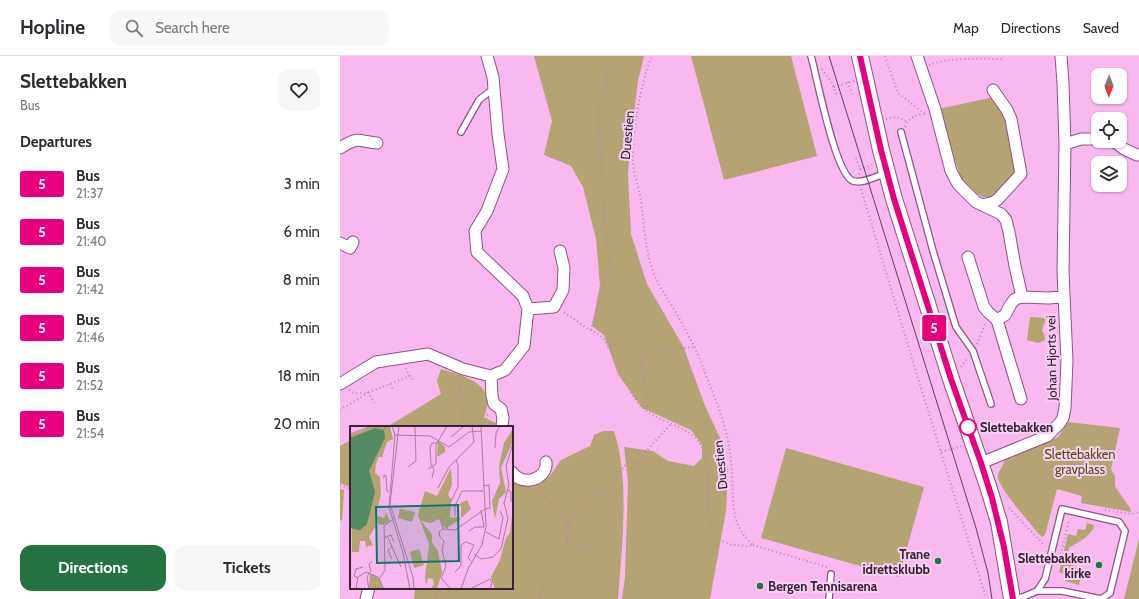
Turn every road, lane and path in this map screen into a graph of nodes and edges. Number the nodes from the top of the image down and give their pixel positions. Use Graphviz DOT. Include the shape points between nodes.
graph roads {
  1 [pos="487,56"];
  2 [pos="609,56"];
  3 [pos="652,56"];
  4 [pos="860,56"];
  5 [pos="885,56"];
  6 [pos="917,56"];
  7 [pos="1061,56"];
  8 [pos="811,57"];
  9 [pos="1002,59"];
  10 [pos="920,68"];
  11 [pos="834,87"];
  12 [pos="494,88"];
  13 [pos="993,90"];
  14 [pos="852,94"];
  15 [pos="837,97"];
  16 [pos="882,117"];
  17 [pos="907,122"];
  18 [pos="461,132"];
  19 [pos="902,132"];
  20 [pos="1091,139"];
  21 [pos="377,143"];
  22 [pos="1065,144"];
  23 [pos="340,148"];
  24 [pos="1123,148"];
  25 [pos="1137,154"];
  26 [pos="856,158"];
  27 [pos="882,168"];
  28 [pos="860,169"];
  29 [pos="859,182"];
  30 [pos="982,205"];
  31 [pos="353,242"];
  32 [pos="340,243"];
  33 [pos="560,251"];
  34 [pos="968,257"];
  35 [pos="1022,297"];
  36 [pos="1063,297"];
  37 [pos="554,307"];
  38 [pos="528,309"];
  39 [pos="997,320"];
  40 [pos="591,330"];
  41 [pos="694,346"];
  42 [pos="463,369"];
  43 [pos="407,372"];
  44 [pos="409,376"];
  45 [pos="492,376"];
  46 [pos="413,380"];
  47 [pos="341,383"];
  48 [pos="390,384"];
  49 [pos="394,391"];
  50 [pos="369,392"];
  51 [pos="460,393"];
  52 [pos="1021,399"];
  53 [pos="374,403"];
  54 [pos="494,404"];
  55 [pos="991,404"];
  56 [pos="643,408"];
  57 [pos="340,410"];
  58 [pos="672,424"];
  59 [pos="441,426"];
  60 [pos="464,426"];
  61 [pos="484,426"];
  62 [pos="502,426"];
  63 [pos="964,445"];
  64 [pos="941,452"];
  65 [pos="546,462"];
  66 [pos="981,463"];
  67 [pos="513,473"];
  68 [pos="340,485"];
  69 [pos="350,489"];
  70 [pos="513,505"];
  71 [pos="1009,508"];
  72 [pos="1070,510"];
  73 [pos="1139,512"];
  74 [pos="1131,514"];
  75 [pos="568,527"];
  76 [pos="567,540"];
  77 [pos="753,545"];
  78 [pos="602,550"];
  79 [pos="1052,551"];
  80 [pos="1059,563"];
  81 [pos="1139,568"];
  82 [pos="830,574"];
  83 [pos="369,589"];
  84 [pos="441,589"];
  85 [pos="1037,591"];
  86 [pos="366,599"];
  87 [pos="435,599"];
  88 [pos="540,599"];
  89 [pos="829,599"];
  90 [pos="985,599"];
  91 [pos="1014,599"];
  92 [pos="1125,599"];
  1 -- 12 [label="street"];
  2 -- 40 [label="path" via="606,91 598,105 604,218 610,262"];
  3 -- 41 [label="path, Duestien" via="645,74 640,101 633,146 633,168 653,272"];
  4 -- 27 [label="main road"];
  5 -- 17 [label="path" via="898,93 926,114 916,115"];
  6 -- 10 [label="street"];
  7 -- 22 [label="street, Johan Hjorts vei"];
  8 -- 11 [label="path" via="819,63"];
  8 -- 29 [label="lane" via="822,106 840,163 847,176"];
  9 -- 10 [label="path" via="935,62"];
  10 -- 30 [label="street" via="935,109 951,171 964,191"];
  11 -- 14 [label="path" via="849,82"];
  11 -- 15 [label="path"];
  12 -- 18 [label="lane" via="479,100"];
  12 -- 38 [label="street" via="503,169 487,210 475,231 477,252 523,296"];
  13 -- 30 [label="street" via="1011,119 1021,174 998,199"];
  16 -- 17 [label="path" via="886,120 900,118"];
  17 -- 19 [label="path"];
  19 -- 55 [label="lane" via="956,327 973,351"];
  20 -- 22 [label="street"];
  21 -- 23 [label="street" via="359,139"];
  22 -- 36 [label="street, Johan Hjorts vei"];
  24 -- 25 [label="street"];
  26 -- 28 [label="path"];
  27 -- 28 [label="path"];
  27 -- 29 [label="lane"];
  27 -- 66 [label="main road"];
  28 -- 29 [label="path"];
  29 -- 64 [label="path"];
  30 -- 35 [label="street" via="1002,214 1006,220"];
  31 -- 32 [label="street" via="350,248"];
  33 -- 37 [label="street" via="564,268 563,290"];
  34 -- 39 [label="street" via="984,307"];
  35 -- 36 [label="street, Johan Hjorts vei"];
  35 -- 39 [label="street" via="1015,299 1005,315"];
  36 -- 66 [label="street, Johan Hjorts vei" via="1067,375 1063,418 1047,436"];
  37 -- 38 [label="street"];
  37 -- 40 [label="path, Duestien"];
  38 -- 45 [label="street" via="524,346 505,370"];
  39 -- 52 [label="street"];
  40 -- 56 [label="path, Duestien" via="604,340"];
  41 -- 56 [label="path" via="662,350 640,357 648,405"];
  41 -- 77 [label="path, Duestien" via="727,435 734,511 739,526"];
  42 -- 45 [label="street"];
  42 -- 47 [label="street" via="428,354 376,362"];
  42 -- 51 [label="path"];
  43 -- 44 [label="path"];
  44 -- 46 [label="path"];
  44 -- 48 [label="path"];
  45 -- 54 [label="street"];
  47 -- 50 [label="path" via="351,392"];
  48 -- 49 [label="path"];
  48 -- 50 [label="path"];
  50 -- 53 [label="path"];
  50 -- 57 [label="path"];
  51 -- 59 [label="path"];
  51 -- 60 [label="path"];
  54 -- 61 [label="path" via="488,412"];
  54 -- 62 [label="street" via="500,409"];
  56 -- 58 [label="path, Duestien"];
  58 -- 75 [label="path" via="648,449 639,464 630,459 609,491 586,498"];
  58 -- 77 [label="path, Duestien" via="695,437 703,449 708,469 710,521 714,535 727,543"];
  63 -- 64 [label="path"];
  64 -- 90 [label="path"];
  65 -- 67 [label="street" via="546,469 539,477 525,480"];
  66 -- 91 [label="main road" via="999,522"];
  68 -- 69 [label="path"];
  70 -- 75 [label="path" via="526,493 542,493"];
  71 -- 79 [label="path"];
  72 -- 79 [label="lane" via="1062,509"];
  72 -- 80 [label="path"];
  72 -- 85 [label="lane" via="1119,522 1125,531 1110,593 1101,599 1062,592"];
  73 -- 74 [label="path"];
  75 -- 76 [label="path"];
  76 -- 78 [label="path" via="580,548 588,546 594,550"];
  76 -- 88 [label="path"];
  77 -- 82 [label="path" via="830,568"];
  79 -- 85 [label="lane" via="1045,579"];
  81 -- 92 [label="path" via="1130,580"];
  82 -- 89 [label="lane"];
  83 -- 86 [label="street"];
  84 -- 87 [label="path"];
  85 -- 91 [label="lane"];
}
